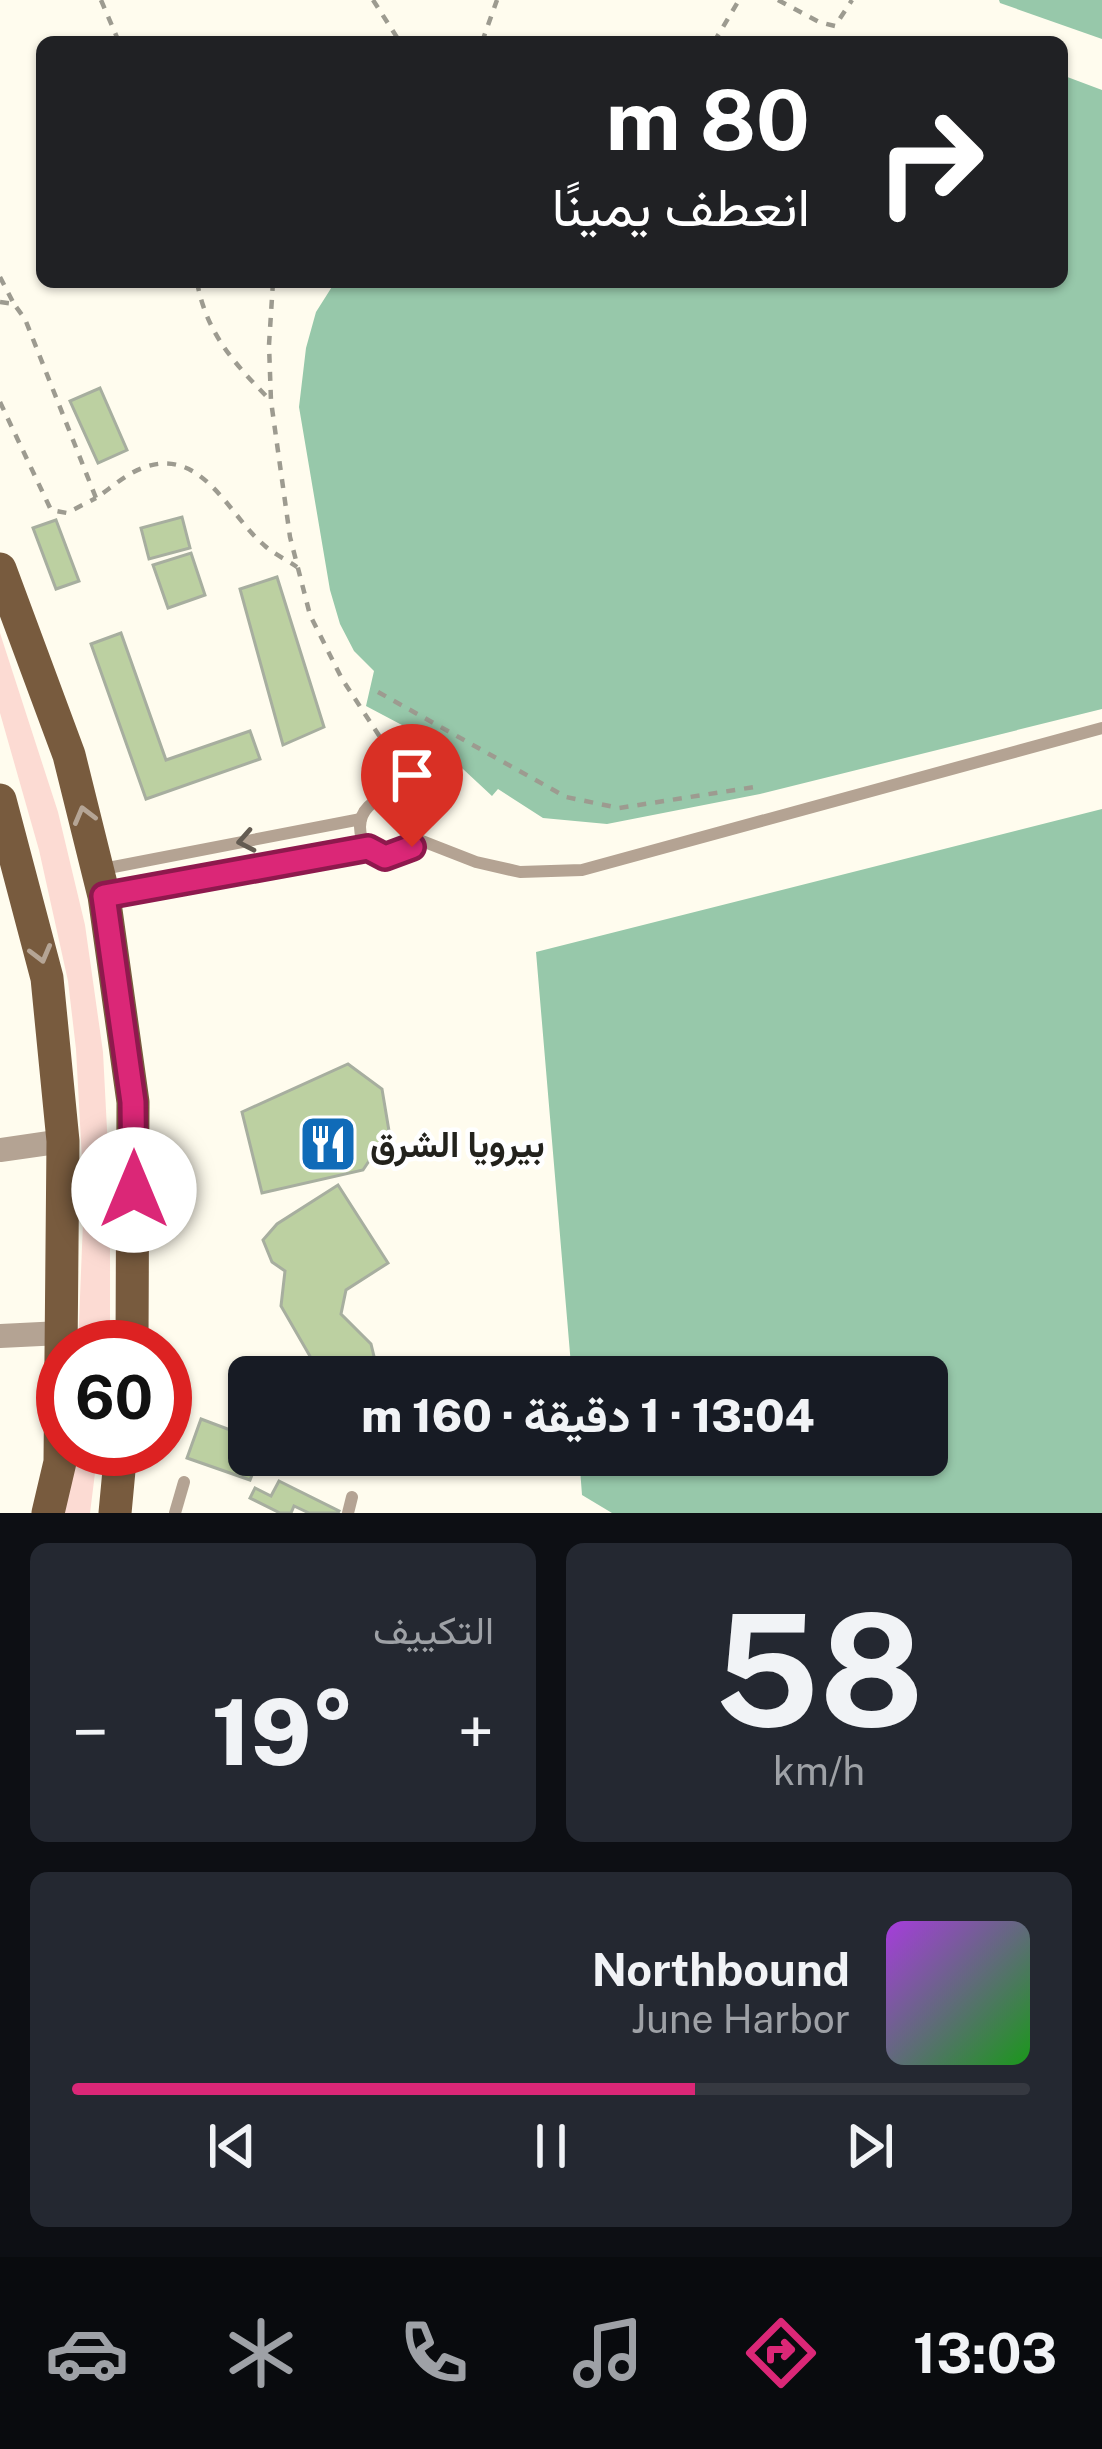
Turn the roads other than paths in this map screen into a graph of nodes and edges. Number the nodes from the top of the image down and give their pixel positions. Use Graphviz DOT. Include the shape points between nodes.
graph roads {
  1 [pos="0,569"];
  2 [pos="1102,728"];
  3 [pos="0,800"];
  4 [pos="361,819"];
  5 [pos="417,839"];
  6 [pos="368,848"];
  7 [pos="101,883"];
  8 [pos="63,1141"];
  9 [pos="0,1150"];
  10 [pos="61,1320"];
  11 [pos="132,1320"];
  12 [pos="36,1334"];
  13 [pos="0,1336"];
  14 [pos="57,1476"];
  15 [pos="119,1476"];
  16 [pos="184,1482"];
  17 [pos="352,1497"];
  18 [pos="48,1513"];
  19 [pos="115,1513"];
  20 [pos="175,1513"];
  21 [pos="348,1513"];
  7 -- 1 [label="main road, one-way" via="69,755"];
  2 -- 5 [label="lane" via="582,871 520,872"];
  3 -- 8 [label="main road, one-way" via="47,978"];
  4 -- 5 [label="lane" via="372,803 391,797 415,811"];
  4 -- 6 [label="lane"];
  4 -- 7 [label="lane, one-way"];
  5 -- 6 [label="lane" via="395,856"];
  6 -- 7 [label="lane"];
  7 -- 11 [label="main road" via="133,1102"];
  8 -- 9 [label="street"];
  8 -- 10 [label="main road"];
  12 -- 13 [label="street"];
  14 -- 18 [label="main road"];
  15 -- 19 [label="main road"];
  16 -- 20 [label="lane"];
  17 -- 21 [label="lane"];
}
